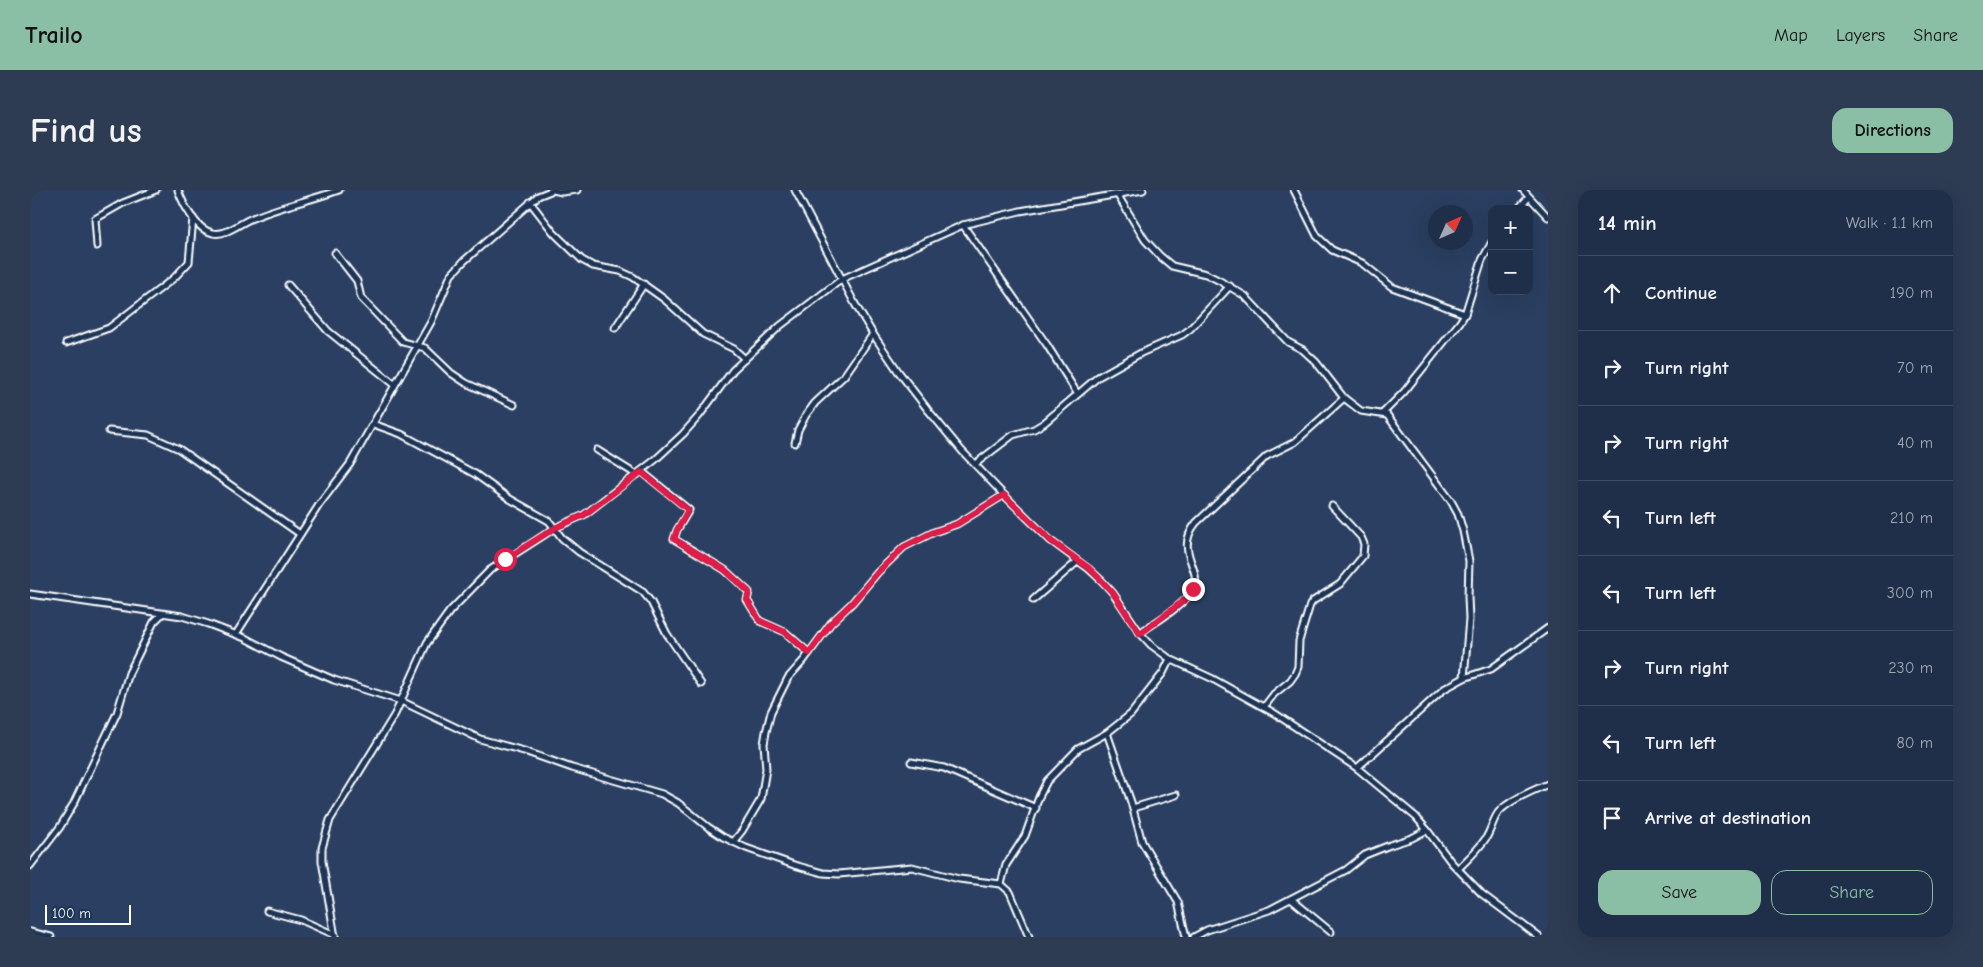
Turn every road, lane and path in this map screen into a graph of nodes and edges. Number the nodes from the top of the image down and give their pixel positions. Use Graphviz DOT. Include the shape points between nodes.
graph roads {
  1 [pos="156,190"];
  2 [pos="178,190"];
  3 [pos="339,190"];
  4 [pos="577,190"];
  5 [pos="795,190"];
  6 [pos="1143,190"];
  7 [pos="1294,190"];
  8 [pos="1523,190"];
  9 [pos="1105,193"];
  10 [pos="1117,194"];
  11 [pos="1529,198"];
  12 [pos="530,202"];
  13 [pos="1522,205"];
  14 [pos="1548,217"];
  15 [pos="193,218"];
  16 [pos="963,225"];
  17 [pos="97,246"];
  18 [pos="1488,249"];
  19 [pos="335,253"];
  20 [pos="842,279"];
  21 [pos="644,284"];
  22 [pos="288,286"];
  23 [pos="1230,286"];
  24 [pos="1464,314"];
  25 [pos="616,328"];
  26 [pos="872,334"];
  27 [pos="66,343"];
  28 [pos="418,346"];
  29 [pos="745,359"];
  30 [pos="394,384"];
  31 [pos="1078,394"];
  32 [pos="1344,398"];
  33 [pos="514,405"];
  34 [pos="1383,413"];
  35 [pos="374,424"];
  36 [pos="108,431"];
  37 [pos="794,443"];
  38 [pos="597,450"];
  39 [pos="975,464"];
  40 [pos="639,473"];
  41 [pos="1004,495"];
  42 [pos="1332,506"];
  43 [pos="555,528"];
  44 [pos="300,534"];
  45 [pos="1078,561"];
  46 [pos="30,594"];
  47 [pos="1033,600"];
  48 [pos="162,614"];
  49 [pos="1548,628"];
  50 [pos="236,634"];
  51 [pos="1140,634"];
  52 [pos="809,653"];
  53 [pos="1170,659"];
  54 [pos="1464,678"];
  55 [pos="701,684"];
  56 [pos="401,701"];
  57 [pos="1264,707"];
  58 [pos="1107,734"];
  59 [pos="910,762"];
  60 [pos="1357,768"];
  61 [pos="1548,784"];
  62 [pos="1176,795"];
  63 [pos="1036,808"];
  64 [pos="1133,808"];
  65 [pos="1428,830"];
  66 [pos="1421,834"];
  67 [pos="1432,837"];
  68 [pos="733,842"];
  69 [pos="30,866"];
  70 [pos="1458,869"];
  71 [pos="1001,884"];
  72 [pos="1291,898"];
  73 [pos="267,911"];
  74 [pos="30,932"];
  75 [pos="1330,932"];
  76 [pos="335,936"];
  77 [pos="1196,936"];
  78 [pos="51,937"];
  79 [pos="1029,937"];
  80 [pos="1186,937"];
  81 [pos="1540,937"];
  1 -- 17 [label="street" via="95,219"];
  2 -- 15 [label="street"];
  3 -- 15 [label="street" via="263,214 222,234 207,231"];
  4 -- 12 [label="street" via="553,190"];
  5 -- 20 [label="street"];
  6 -- 10 [label="street"];
  7 -- 24 [label="street" via="1317,236 1332,250 1362,263 1392,287"];
  8 -- 11 [label="street"];
  9 -- 10 [label="street"];
  9 -- 16 [label="street"];
  10 -- 23 [label="street" via="1145,240 1172,266 1206,274"];
  11 -- 13 [label="street"];
  11 -- 14 [label="street"];
  12 -- 21 [label="street" via="554,233 582,260 593,266 620,271"];
  12 -- 28 [label="street" via="451,276"];
  15 -- 27 [label="street" via="189,262 174,278 109,328"];
  16 -- 20 [label="street"];
  16 -- 31 [label="street"];
  18 -- 24 [label="street"];
  19 -- 28 [label="street" via="357,281 361,298 403,342"];
  20 -- 26 [label="street"];
  20 -- 29 [label="street" via="780,326"];
  21 -- 25 [label="street"];
  21 -- 29 [label="street" via="703,334 734,349"];
  22 -- 30 [label="street" via="328,331"];
  23 -- 31 [label="street" via="1182,335 1124,361"];
  23 -- 32 [label="street" via="1244,296 1288,342 1316,362"];
  24 -- 34 [label="street" via="1404,392"];
  26 -- 37 [label="street" via="844,376 806,415"];
  26 -- 39 [label="street" via="928,410"];
  28 -- 30 [label="street"];
  28 -- 33 [label="street" via="425,348 466,384"];
  29 -- 40 [label="street" via="683,434"];
  30 -- 35 [label="street"];
  31 -- 39 [label="street" via="1044,423 1013,435"];
  32 -- 34 [label="street" via="1362,411"];
  32 -- 51 [label="street" via="1294,442 1267,456 1196,523 1186,545 1195,578 1193,589 1187,598"];
  34 -- 54 [label="street" via="1402,434 1458,514 1469,561 1470,619"];
  35 -- 43 [label="street" via="408,438 475,474"];
  35 -- 44 [label="street"];
  36 -- 44 [label="street" via="148,435 179,449"];
  38 -- 40 [label="street"];
  39 -- 41 [label="street"];
  40 -- 43 [label="street" via="584,515"];
  40 -- 52 [label="street" via="688,510 674,539 725,570 749,592 747,600 760,621 785,632"];
  41 -- 45 [label="street" via="1051,541"];
  41 -- 52 [label="street" via="957,524 904,547 831,623"];
  42 -- 57 [label="street" via="1361,537 1364,556 1340,584 1310,605 1299,641 1295,674"];
  43 -- 55 [label="street" via="579,552 644,592 667,634"];
  43 -- 56 [label="street" via="490,570 450,611 426,643"];
  44 -- 50 [label="street"];
  45 -- 47 [label="street"];
  45 -- 51 [label="street" via="1113,593"];
  46 -- 48 [label="street"];
  48 -- 50 [label="street" via="182,616"];
  48 -- 69 [label="street" via="154,622 129,674 117,713 74,803"];
  49 -- 54 [label="street" via="1491,669"];
  50 -- 56 [label="street" via="334,680"];
  51 -- 53 [label="street"];
  52 -- 68 [label="street" via="788,678 771,712 764,744 766,769 761,799"];
  53 -- 57 [label="street"];
  53 -- 58 [label="street" via="1131,714"];
  54 -- 60 [label="street" via="1444,690"];
  56 -- 68 [label="street" via="480,739 671,797 708,828"];
  56 -- 76 [label="street" via="373,753 330,820 326,833 322,860"];
  57 -- 60 [label="street"];
  58 -- 63 [label="street" via="1069,756 1042,788"];
  58 -- 64 [label="street"];
  59 -- 63 [label="street" via="944,768"];
  60 -- 65 [label="street"];
  61 -- 70 [label="street" via="1501,810 1476,852"];
  62 -- 64 [label="street"];
  63 -- 71 [label="street" via="1025,836 1006,865"];
  64 -- 80 [label="street" via="1142,842 1178,902"];
  65 -- 66 [label="street"];
  65 -- 67 [label="street"];
  66 -- 67 [label="street"];
  66 -- 72 [label="street" via="1365,855 1346,870"];
  67 -- 70 [label="street"];
  68 -- 71 [label="street" via="823,873 912,867 959,879"];
  70 -- 81 [label="street" via="1482,894"];
  71 -- 79 [label="street" via="1010,892"];
  72 -- 75 [label="street"];
  72 -- 77 [label="street" via="1269,910"];
  73 -- 76 [label="street" via="301,920"];
  74 -- 78 [label="street"];
}
